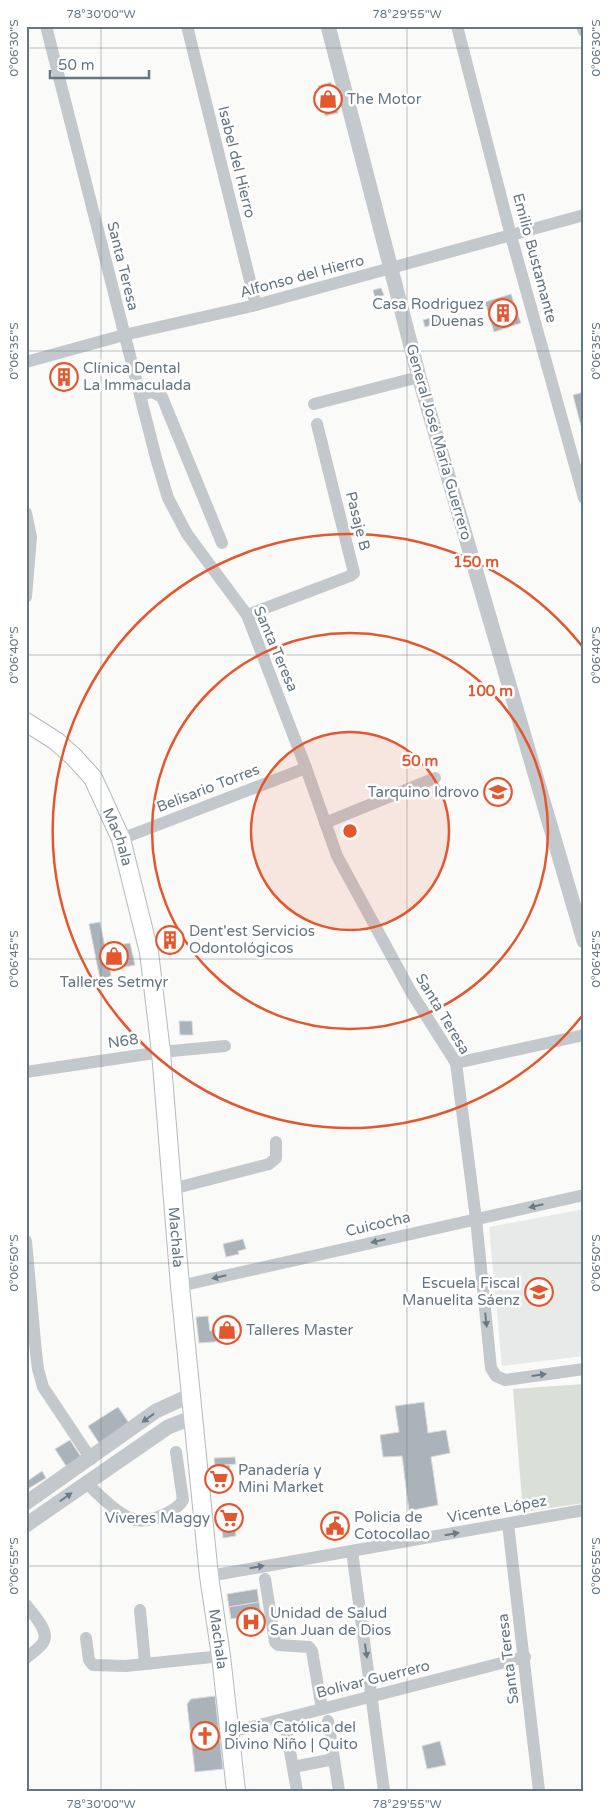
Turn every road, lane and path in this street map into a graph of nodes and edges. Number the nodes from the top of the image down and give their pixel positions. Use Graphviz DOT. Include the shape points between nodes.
graph roads {
  1 [pos="46,26"];
  2 [pos="187,26"];
  3 [pos="328,26"];
  4 [pos="457,26"];
  5 [pos="582,26"];
  6 [pos="584,31"];
  7 [pos="584,215"];
  8 [pos="511,236"];
  9 [pos="390,269"];
  10 [pos="256,305"];
  11 [pos="124,335"];
  12 [pos="26,362"];
  13 [pos="419,377"];
  14 [pos="140,395"];
  15 [pos="314,404"];
  16 [pos="317,424"];
  17 [pos="584,498"];
  18 [pos="26,513"];
  19 [pos="222,543"];
  20 [pos="26,597"];
  21 [pos="246,615"];
  22 [pos="26,722"];
  23 [pos="306,768"];
  24 [pos="435,778"];
  25 [pos="325,823"];
  26 [pos="121,839"];
  27 [pos="584,941"];
  28 [pos="584,1035"];
  29 [pos="225,1046"];
  30 [pos="161,1052"];
  31 [pos="456,1063"];
  32 [pos="26,1072"];
  33 [pos="276,1142"];
  34 [pos="172,1189"];
  35 [pos="584,1195"];
  36 [pos="476,1219"];
  37 [pos="26,1241"];
  38 [pos="180,1286"];
  39 [pos="584,1369"];
  40 [pos="191,1395"];
  41 [pos="193,1417"];
  42 [pos="176,1452"];
  43 [pos="91,1459"];
  44 [pos="86,1482"];
  45 [pos="26,1503"];
  46 [pos="584,1510"];
  47 [pos="508,1524"];
  48 [pos="26,1525"];
  49 [pos="352,1551"];
  50 [pos="209,1576"];
  51 [pos="265,1579"];
  52 [pos="26,1605"];
  53 [pos="140,1610"];
  54 [pos="86,1638"];
  55 [pos="221,1656"];
  56 [pos="525,1657"];
  57 [pos="26,1658"];
  58 [pos="146,1663"];
  59 [pos="372,1696"];
  60 [pos="322,1709"];
  61 [pos="328,1721"];
  62 [pos="229,1731"];
  63 [pos="287,1734"];
  64 [pos="334,1759"];
  65 [pos="293,1767"];
  66 [pos="236,1791"];
  67 [pos="297,1791"];
  68 [pos="339,1791"];
  69 [pos="384,1791"];
  70 [pos="539,1791"];
  1 -- 11 [label="street, Santa Teresa"];
  2 -- 10 [label="street, Isabel del Hierro"];
  3 -- 9 [label="street, General José María Guerrero"];
  4 -- 8 [label="street, Emilio Bustamante"];
  5 -- 6 [label="street"];
  7 -- 8 [label="street, Alfonso del Hierro"];
  8 -- 9 [label="street, Alfonso del Hierro"];
  8 -- 17 [label="street, Emilio Bustamante"];
  9 -- 10 [label="street, Alfonso del Hierro"];
  9 -- 13 [label="street, General José María Guerrero"];
  10 -- 11 [label="street, Alfonso del Hierro"];
  11 -- 12 [label="street, Alfonso del Hierro"];
  11 -- 14 [label="street, Santa Teresa"];
  13 -- 15 [label="street"];
  13 -- 27 [label="street, General José María Guerrero"];
  14 -- 19 [label="street" via="152,392 162,397"];
  14 -- 21 [label="street, Santa Teresa" via="168,498 187,534"];
  16 -- 21 [label="street, Pasaje B" via="354,573"];
  18 -- 20 [label="street" via="31,537"];
  21 -- 23 [label="street, Santa Teresa"];
  22 -- 26 [label="main road, Machala" via="56,741 93,778"];
  23 -- 25 [label="street, Santa Teresa"];
  23 -- 26 [label="street, Belisario Torres"];
  24 -- 25 [label="street"];
  25 -- 31 [label="street, Santa Teresa" via="337,856 411,992"];
  26 -- 30 [label="main road, Machala" via="149,952"];
  28 -- 31 [label="street"];
  29 -- 30 [label="street, N68"];
  30 -- 32 [label="street, N68"];
  30 -- 34 [label="main road, Machala"];
  31 -- 36 [label="street, Santa Teresa"];
  33 -- 34 [label="street" via="276,1158 269,1164"];
  34 -- 38 [label="main road, Machala"];
  35 -- 36 [label="street, Cuicocha, one-way"];
  36 -- 38 [label="street, Cuicocha, one-way"];
  36 -- 39 [label="street, Santa Teresa, one-way" via="491,1368 496,1376 505,1380"];
  37 -- 43 [label="street" via="40,1377 43,1387"];
  38 -- 40 [label="main road, Machala"];
  40 -- 41 [label="main road, Machala"];
  40 -- 43 [label="street, one-way" via="156,1412"];
  41 -- 44 [label="street" via="168,1427"];
  41 -- 50 [label="main road, Machala"];
  42 -- 44 [label="street" via="183,1500 162,1515 145,1520 128,1518"];
  43 -- 45 [label="street"];
  48 -- 44 [label="street, one-way"];
  46 -- 47 [label="street, Vicente López"];
  49 -- 47 [label="street, Vicente López, one-way"];
  47 -- 56 [label="street, Santa Teresa"];
  50 -- 49 [label="street, Vicente López, one-way"];
  49 -- 59 [label="street, one-way"];
  50 -- 55 [label="main road, Machala"];
  51 -- 60 [label="street" via="275,1642 312,1651"];
  52 -- 57 [label="street" via="46,1638"];
  53 -- 58 [label="street"];
  54 -- 58 [label="street" via="89,1660 94,1665"];
  55 -- 58 [label="street"];
  55 -- 62 [label="main road, Machala"];
  56 -- 59 [label="street, Bolívar Guerrero"];
  56 -- 70 [label="street, Santa Teresa"];
  59 -- 60 [label="street, Bolívar Guerrero"];
  59 -- 69 [label="street"];
  60 -- 62 [label="street, Bolívar Guerrero"];
  61 -- 64 [label="street"];
  62 -- 66 [label="main road, Machala"];
  63 -- 65 [label="street"];
  64 -- 65 [label="street"];
  64 -- 68 [label="street"];
  65 -- 67 [label="street"];
}
